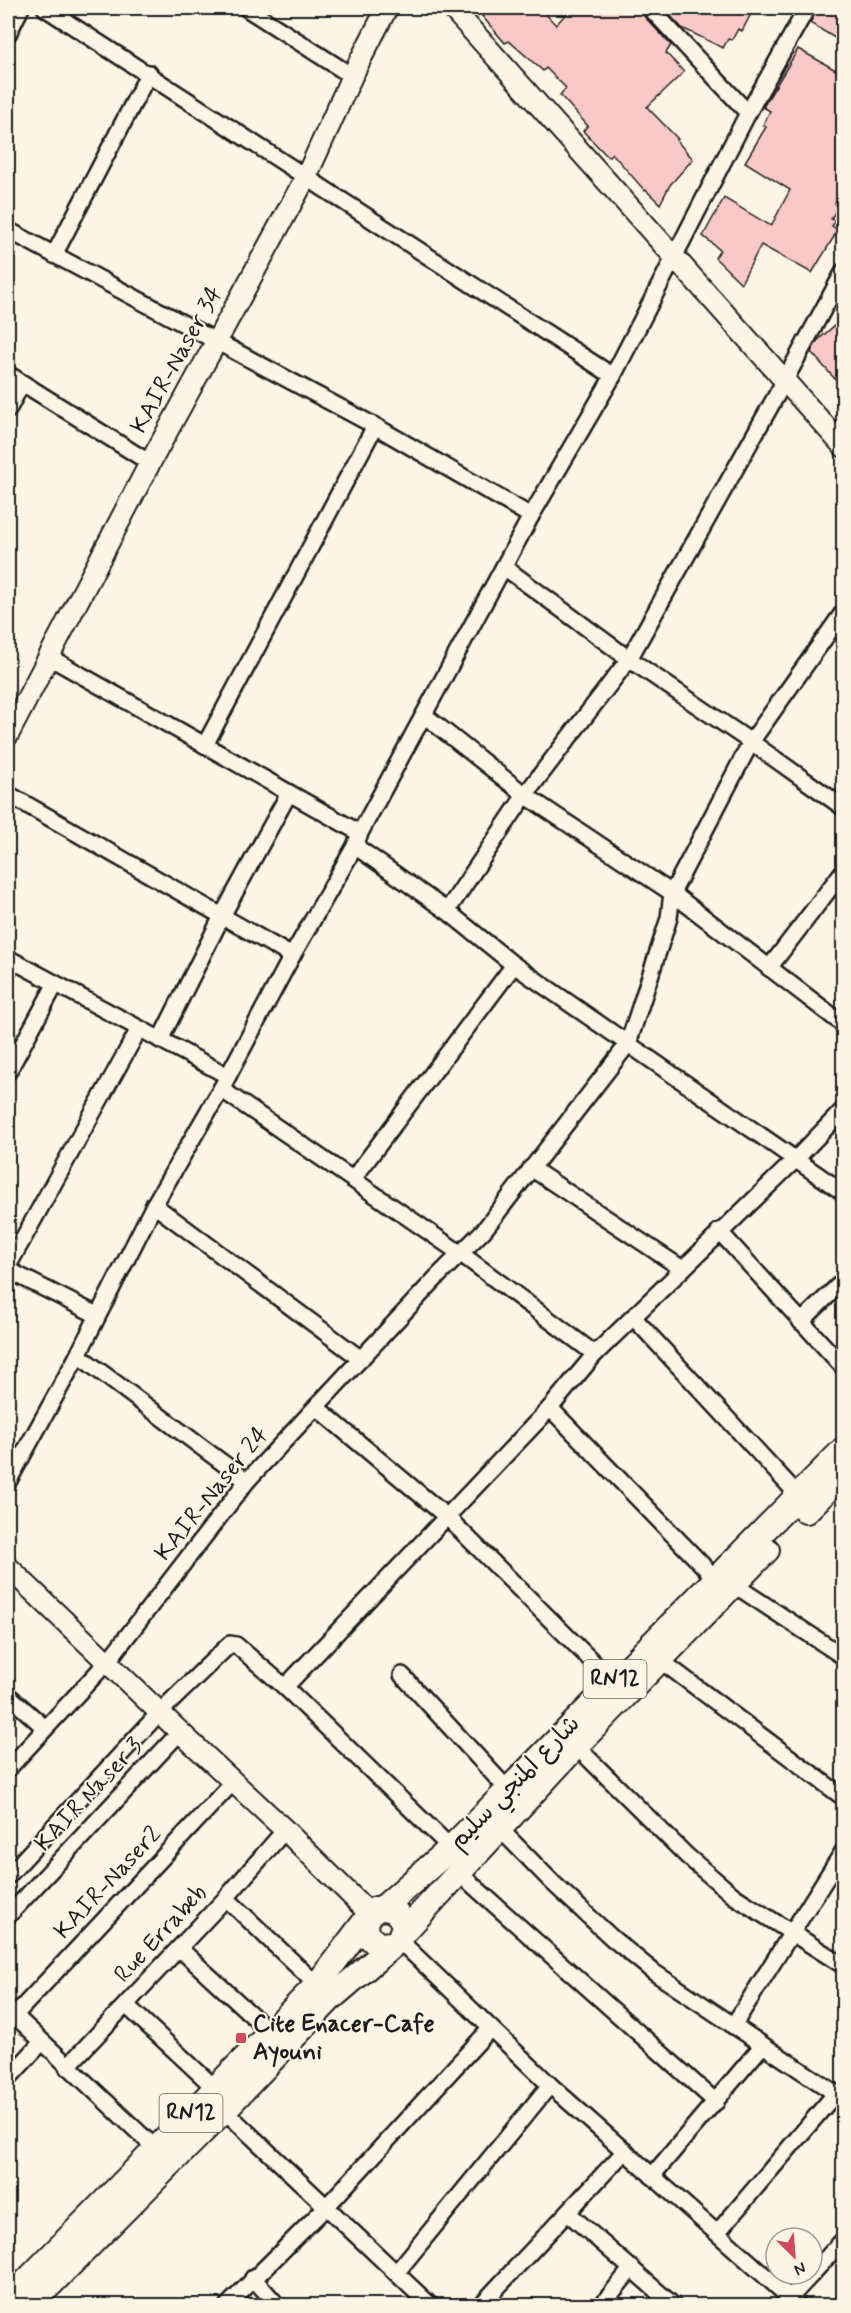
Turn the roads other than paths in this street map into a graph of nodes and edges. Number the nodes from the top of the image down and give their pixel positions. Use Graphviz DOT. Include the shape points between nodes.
graph roads {
  1 [pos="21,8"];
  2 [pos="45,8"];
  3 [pos="246,8"];
  4 [pos="387,8"];
  5 [pos="452,8"];
  6 [pos="650,8"];
  7 [pos="807,8"];
  8 [pos="8,34"];
  9 [pos="149,73"];
  10 [pos="352,76"];
  11 [pos="748,113"];
  12 [pos="306,177"];
  13 [pos="8,230"];
  14 [pos="54,255"];
  15 [pos="674,255"];
  16 [pos="843,271"];
  17 [pos="837,295"];
  18 [pos="216,342"];
  19 [pos="8,374"];
  20 [pos="613,376"];
  21 [pos="785,380"];
  22 [pos="22,383"];
  23 [pos="8,410"];
  24 [pos="375,426"];
  25 [pos="843,447"];
  26 [pos="150,463"];
  27 [pos="531,516"];
  28 [pos="504,567"];
  29 [pos="843,611"];
  30 [pos="49,657"];
  31 [pos="628,659"];
  32 [pos="424,715"];
  33 [pos="10,724"];
  34 [pos="751,742"];
  35 [pos="205,745"];
  36 [pos="289,793"];
  37 [pos="8,794"];
  38 [pos="525,795"];
  39 [pos="843,808"];
  40 [pos="358,840"];
  41 [pos="843,870"];
  42 [pos="672,893"];
  43 [pos="447,911"];
  44 [pos="221,918"];
  45 [pos="292,956"];
  46 [pos="8,958"];
  47 [pos="514,965"];
  48 [pos="769,968"];
  49 [pos="55,985"];
  50 [pos="843,1025"];
  51 [pos="139,1029"];
  52 [pos="160,1040"];
  53 [pos="628,1044"];
  54 [pos="8,1069"];
  55 [pos="224,1083"];
  56 [pos="843,1109"];
  57 [pos="795,1160"];
  58 [pos="531,1168"];
  59 [pos="353,1179"];
  60 [pos="843,1193"];
  61 [pos="154,1205"];
  62 [pos="719,1231"];
  63 [pos="460,1253"];
  64 [pos="8,1268"];
  65 [pos="681,1268"];
  66 [pos="843,1280"];
  67 [pos="97,1315"];
  68 [pos="633,1317"];
  69 [pos="801,1322"];
  70 [pos="595,1354"];
  71 [pos="78,1355"];
  72 [pos="361,1359"];
  73 [pos="843,1368"];
  74 [pos="316,1407"];
  75 [pos="550,1408"];
  76 [pos="843,1449"];
  77 [pos="843,1473"];
  78 [pos="247,1481"];
  79 [pos="8,1482"];
  80 [pos="798,1495"];
  81 [pos="447,1517"];
  82 [pos="8,1567"];
  83 [pos="724,1581"];
  84 [pos="843,1657"];
  85 [pos="660,1660"];
  86 [pos="108,1661"];
  87 [pos="402,1675"];
  88 [pos="613,1682"];
  89 [pos="285,1687"];
  90 [pos="8,1695"];
  91 [pos="160,1712"];
  92 [pos="45,1728"];
  93 [pos="180,1732"];
  94 [pos="576,1746"];
  95 [pos="8,1769"];
  96 [pos="233,1782"];
  97 [pos="509,1791"];
  98 [pos="843,1798"];
  99 [pos="499,1828"];
  100 [pos="285,1830"];
  101 [pos="451,1848"];
  102 [pos="843,1850"];
  103 [pos="458,1872"];
  104 [pos="8,1876"];
  105 [pos="226,1898"];
  106 [pos="374,1914"];
  107 [pos="8,1916"];
  108 [pos="791,1932"];
  109 [pos="398,1939"];
  110 [pos="179,1948"];
  111 [pos="843,1966"];
  112 [pos="317,1985"];
  113 [pos="126,2005"];
  114 [pos="11,2012"];
  115 [pos="733,2026"];
  116 [pos="490,2029"];
  117 [pos="271,2033"];
  118 [pos="42,2042"];
  119 [pos="762,2046"];
  120 [pos="67,2067"];
  121 [pos="8,2079"];
  122 [pos="550,2085"];
  123 [pos="839,2097"];
  124 [pos="220,2100"];
  125 [pos="716,2102"];
  126 [pos="155,2148"];
  127 [pos="626,2151"];
  128 [pos="652,2176"];
  129 [pos="327,2206"];
  130 [pos="568,2213"];
  131 [pos="717,2233"];
  132 [pos="843,2238"];
  133 [pos="824,2260"];
  134 [pos="632,2268"];
  135 [pos="396,2273"];
  136 [pos="253,2278"];
  137 [pos="803,2286"];
  138 [pos="8,2300"];
  139 [pos="790,2303"];
  140 [pos="29,2306"];
  141 [pos="227,2306"];
  142 [pos="278,2306"];
  143 [pos="431,2306"];
  144 [pos="480,2306"];
  145 [pos="601,2306"];
  146 [pos="674,2306"];
  1 -- 8 [label="street"];
  2 -- 9 [label="street"];
  3 -- 10 [label="street"];
  4 -- 10 [label="street, KAIR-Naser 34"];
  5 -- 15 [label="street"];
  6 -- 11 [label="street"];
  7 -- 11 [label="street"];
  9 -- 12 [label="street"];
  9 -- 14 [label="street"];
  10 -- 12 [label="street, KAIR-Naser 34"];
  11 -- 15 [label="street"];
  12 -- 18 [label="street, KAIR-Naser 34"];
  12 -- 20 [label="street"];
  13 -- 14 [label="street"];
  14 -- 18 [label="street"];
  15 -- 20 [label="street"];
  15 -- 21 [label="street"];
  16 -- 17 [label="street"];
  17 -- 21 [label="street"];
  18 -- 24 [label="street"];
  18 -- 26 [label="street, KAIR-Naser 34"];
  19 -- 22 [label="street"];
  20 -- 27 [label="street"];
  21 -- 25 [label="street"];
  21 -- 31 [label="street"];
  22 -- 23 [label="street"];
  22 -- 26 [label="street"];
  24 -- 27 [label="street"];
  24 -- 35 [label="street"];
  26 -- 30 [label="street, KAIR-Naser 34"];
  27 -- 28 [label="street"];
  28 -- 31 [label="street"];
  28 -- 32 [label="street"];
  29 -- 34 [label="street"];
  30 -- 33 [label="street, KAIR-Naser 34"];
  30 -- 35 [label="street"];
  31 -- 34 [label="street"];
  31 -- 38 [label="street"];
  32 -- 38 [label="street"];
  32 -- 40 [label="street"];
  34 -- 39 [label="street"];
  34 -- 42 [label="street"];
  35 -- 36 [label="street"];
  36 -- 40 [label="street"];
  36 -- 44 [label="street"];
  37 -- 44 [label="street"];
  38 -- 42 [label="street"];
  38 -- 43 [label="street"];
  40 -- 43 [label="street"];
  40 -- 45 [label="street"];
  41 -- 48 [label="street"];
  42 -- 48 [label="street"];
  42 -- 53 [label="street" via="669,918"];
  43 -- 47 [label="street"];
  44 -- 45 [label="street"];
  44 -- 52 [label="street"];
  45 -- 55 [label="street"];
  46 -- 49 [label="street"];
  47 -- 53 [label="street"];
  47 -- 59 [label="street"];
  48 -- 50 [label="street"];
  49 -- 51 [label="street"];
  49 -- 54 [label="street"];
  51 -- 52 [label="street"];
  51 -- 64 [label="street"];
  52 -- 55 [label="street"];
  53 -- 57 [label="street"];
  53 -- 58 [label="street, KAIR-Naser 24"];
  55 -- 59 [label="street"];
  55 -- 61 [label="street"];
  56 -- 57 [label="street"];
  57 -- 60 [label="street"];
  57 -- 62 [label="street"];
  58 -- 63 [label="street, KAIR-Naser 24" via="495,1218"];
  58 -- 65 [label="street"];
  59 -- 63 [label="street"];
  61 -- 67 [label="street"];
  61 -- 72 [label="street"];
  62 -- 65 [label="street"];
  62 -- 69 [label="street"];
  63 -- 70 [label="street"];
  63 -- 72 [label="street, KAIR-Naser 24"];
  64 -- 67 [label="street"];
  65 -- 68 [label="street"];
  66 -- 69 [label="street"];
  67 -- 71 [label="street"];
  68 -- 70 [label="street"];
  68 -- 80 [label="street"];
  69 -- 73 [label="street"];
  70 -- 75 [label="street"];
  71 -- 78 [label="street"];
  71 -- 79 [label="street"];
  72 -- 74 [label="street, KAIR-Naser 24"];
  74 -- 78 [label="street, KAIR-Naser 24"];
  74 -- 81 [label="street"];
  75 -- 81 [label="street"];
  75 -- 83 [label="street"];
  76 -- 80 [label="main road, شارع المنجي سليم / RN12"];
  77 -- 83 [label="main road, شارع المنجي سليم / RN12"];
  78 -- 86 [label="street, KAIR-Naser 24"];
  80 -- 83 [label="main road, شارع المنجي سليم / RN12"];
  81 -- 88 [label="street"];
  81 -- 89 [label="street"];
  82 -- 86 [label="street"];
  83 -- 84 [label="street"];
  83 -- 85 [label="main road, شارع المنجي سليم / RN12"];
  83 -- 88 [label="main road, شارع المنجي سليم / RN12"];
  85 -- 94 [label="main road, شارع المنجي سليم / RN12"];
  85 -- 98 [label="street"];
  86 -- 91 [label="street"];
  86 -- 92 [label="street, KAIR-Naser 24"];
  87 -- 97 [label="street"];
  88 -- 97 [label="main road, شارع المنجي سليم / RN12"];
  89 -- 91 [label="street" via="230,1644"];
  89 -- 101 [label="street"];
  90 -- 92 [label="street"];
  91 -- 93 [label="street"];
  91 -- 104 [label="street"];
  92 -- 95 [label="street, KAIR-Naser 24"];
  93 -- 96 [label="street"];
  93 -- 107 [label="street, KAIR Naser 3"];
  94 -- 99 [label="main road, شارع المنجي سليم / RN12"];
  94 -- 108 [label="street" via="687,1856 734,1896"];
  96 -- 100 [label="street"];
  96 -- 114 [label="street, KAIR-Naser2"];
  97 -- 101 [label="main road, شارع المنجي سليم / RN12"];
  99 -- 103 [label="main road, شارع المنجي سليم / RN12"];
  99 -- 115 [label="street" via="612,1938 655,1973"];
  100 -- 105 [label="street, Rue Errabeb"];
  100 -- 106 [label="street"];
  101 -- 106 [label="main road, شارع المنجي سليم / RN12"];
  102 -- 108 [label="street"];
  103 -- 109 [label="main road, شارع المنجي سليم / RN12"];
  103 -- 125 [label="street"];
  105 -- 110 [label="street, Rue Errabeb"];
  105 -- 112 [label="street"];
  106 -- 109 [label="main road" via="398,1913 404,1926"];
  106 -- 109 [label="main road" via="367,1935 371,1941 378,1945"];
  106 -- 112 [label="main road, شارع المنجي سليم / RN12"];
  108 -- 111 [label="street"];
  108 -- 115 [label="street"];
  109 -- 116 [label="street"];
  109 -- 124 [label="main road, شارع المنجي سليم / RN12"];
  110 -- 113 [label="street, Rue Errabeb"];
  110 -- 117 [label="street"];
  112 -- 117 [label="main road, شارع المنجي سليم / RN12"];
  113 -- 120 [label="street, Rue Errabeb"];
  113 -- 124 [label="street"];
  114 -- 118 [label="street"];
  115 -- 119 [label="street"];
  116 -- 122 [label="street"];
  116 -- 129 [label="street"];
  117 -- 124 [label="main road, شارع المنجي سليم / RN12"];
  118 -- 120 [label="street"];
  118 -- 121 [label="street"];
  119 -- 123 [label="street"];
  119 -- 125 [label="street"];
  120 -- 126 [label="street"];
  122 -- 127 [label="street"];
  122 -- 135 [label="street"];
  123 -- 131 [label="street"];
  124 -- 126 [label="main road, شارع المنجي سليم / RN12"];
  124 -- 129 [label="street"];
  124 -- 140 [label="main road, شارع المنجي سليم / RN12"];
  125 -- 128 [label="street"];
  126 -- 138 [label="main road, شارع المنجي سليم / RN12"];
  127 -- 128 [label="street"];
  127 -- 130 [label="street"];
  128 -- 131 [label="street"];
  129 -- 135 [label="street"];
  129 -- 136 [label="street"];
  130 -- 134 [label="street"];
  130 -- 144 [label="street"];
  131 -- 139 [label="street"];
  132 -- 133 [label="street"];
  134 -- 145 [label="street"];
  134 -- 146 [label="street"];
  135 -- 143 [label="street"];
  136 -- 141 [label="street"];
  136 -- 142 [label="street"];
  137 -- 139 [label="street"];
}
